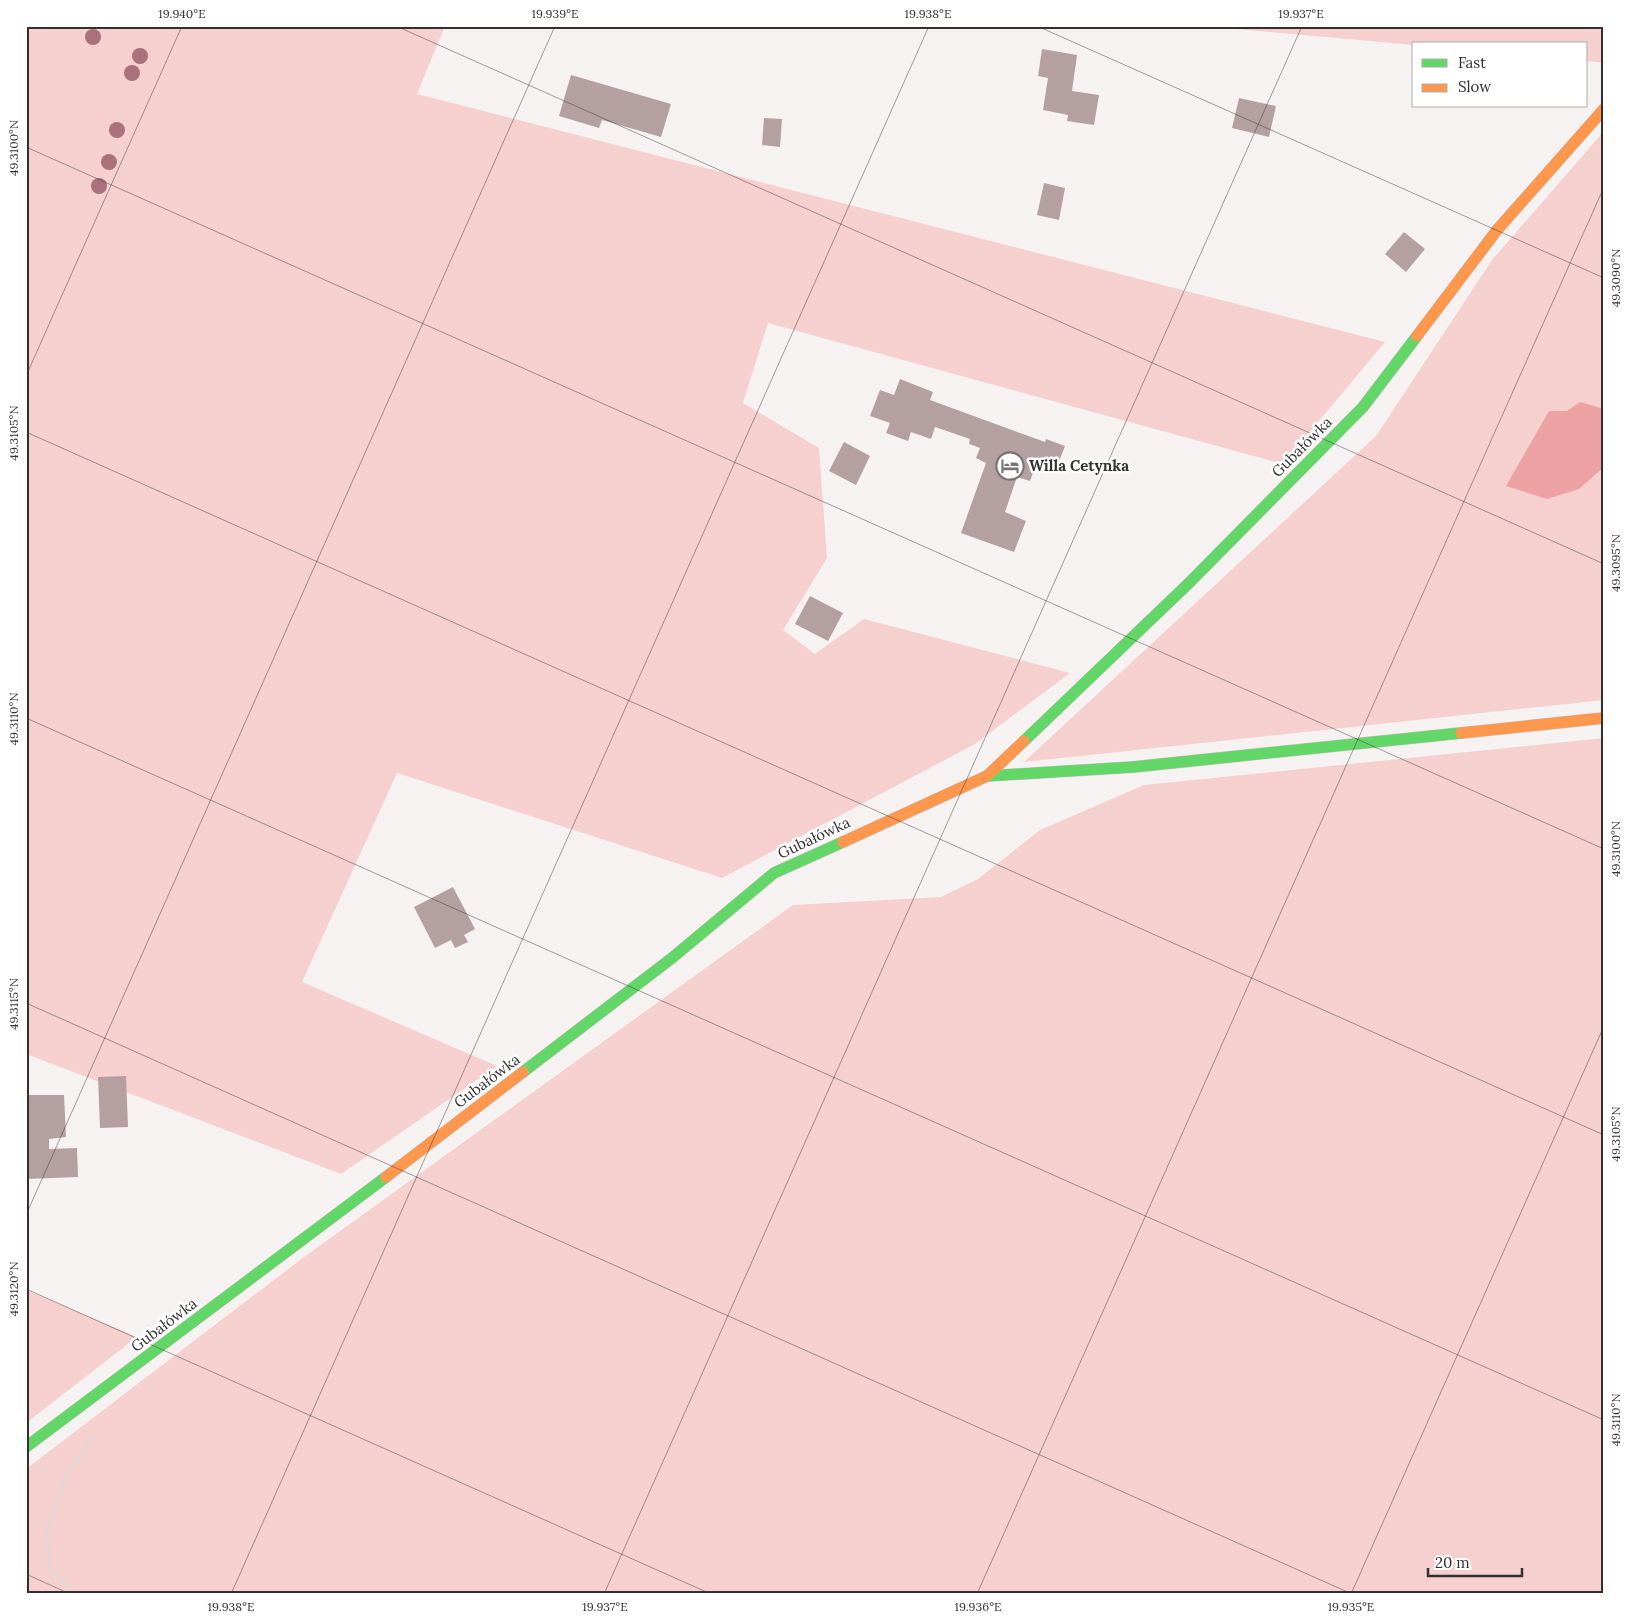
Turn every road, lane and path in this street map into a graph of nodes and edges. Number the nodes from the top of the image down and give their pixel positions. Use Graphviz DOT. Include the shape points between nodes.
graph roads {
  1 [pos="1604,109"];
  2 [pos="1604,718"];
  3 [pos="987,776"];
  4 [pos="88,1400"];
  5 [pos="26,1447"];
  6 [pos="76,1594"];
  1 -- 3 [label="street, Gubałówka" via="1497,230 1363,407 1189,583"];
  2 -- 3 [label="street, Gubałówka" via="1133,767"];
  3 -- 4 [label="street, Gubałówka" via="774,873 672,958"];
  4 -- 5 [label="street, Gubałówka"];
  4 -- 6 [label="path" via="91,1439 67,1475 47,1532 50,1568"];
}
